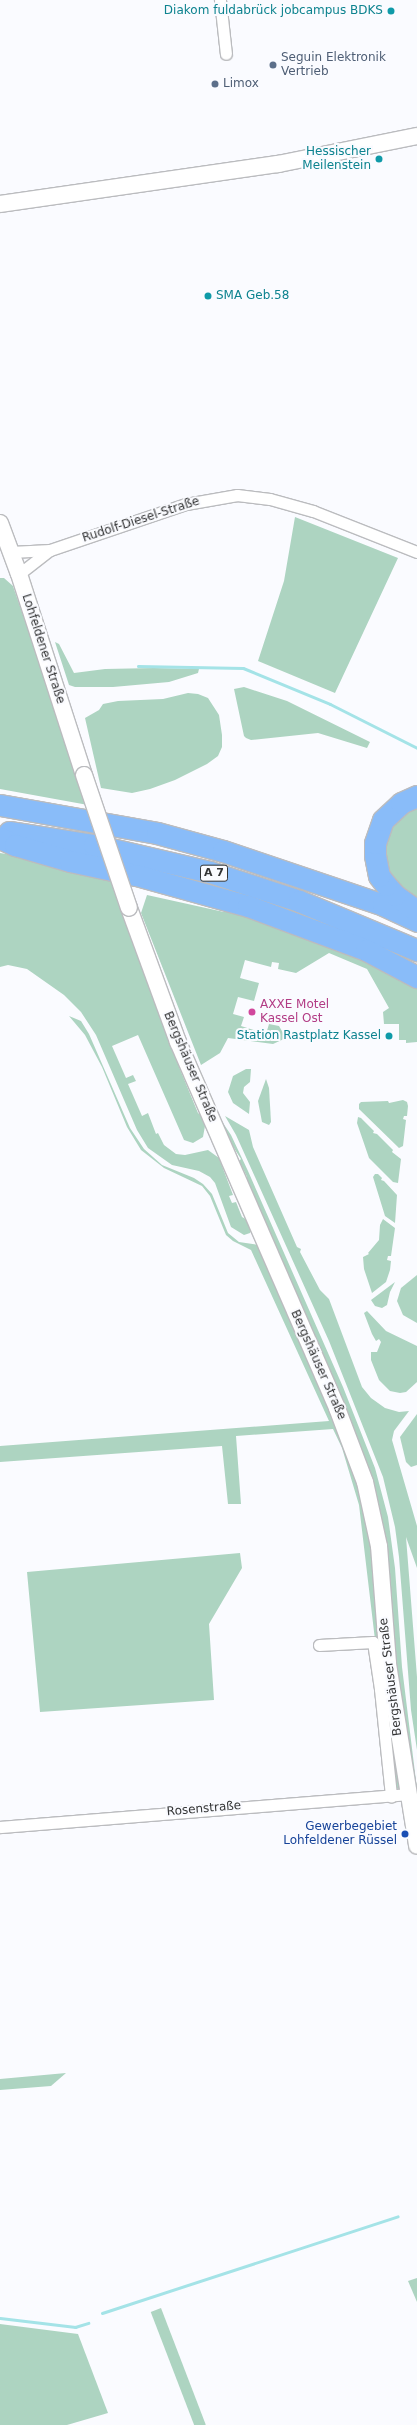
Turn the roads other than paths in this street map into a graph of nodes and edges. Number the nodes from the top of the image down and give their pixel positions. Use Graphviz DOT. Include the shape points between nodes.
graph roads {
  1 [pos="220,0"];
  2 [pos="226,54"];
  3 [pos="417,136"];
  4 [pos="0,204"];
  5 [pos="0,522"];
  6 [pos="50,550"];
  7 [pos="11,552"];
  8 [pos="417,552"];
  9 [pos="19,574"];
  10 [pos="417,796"];
  11 [pos="0,805"];
  12 [pos="0,831"];
  13 [pos="0,838"];
  14 [pos="129,908"];
  15 [pos="417,912"];
  16 [pos="417,921"];
  17 [pos="417,950"];
  18 [pos="417,977"];
  19 [pos="319,1645"];
  20 [pos="407,1794"];
  21 [pos="391,1796"];
  22 [pos="0,1827"];
  23 [pos="417,1846"];
  1 -- 2 [label="street"];
  3 -- 4 [label="main road" via="278,164"];
  5 -- 7 [label="main road, Lohfeldener Straße"];
  6 -- 7 [label="street, Rudolf-Diesel-Straße"];
  6 -- 8 [label="street, Rudolf-Diesel-Straße" via="186,504 237,495 313,511"];
  6 -- 9 [label="street, Rudolf-Diesel-Straße"];
  7 -- 9 [label="main road, Lohfeldener Straße"];
  9 -- 14 [label="main road, Lohfeldener Straße, bridge"];
  10 -- 15 [label="highway" via="401,803 383,820 375,843 375,855 379,876 395,895"];
  11 -- 16 [label="highway, A 7" via="157,833 223,851 383,905"];
  12 -- 17 [label="highway, A 7" via="94,845 210,872 299,901"];
  13 -- 18 [label="highway" via="70,861 136,875 248,906 355,945"];
  14 -- 20 [label="main road, Bergshäuser Straße" via="178,1042 332,1395 365,1482 379,1546 388,1664"];
  19 -- 21 [label="street, Bergshäuser Straße" via="373,1642"];
  20 -- 21 [label="street, Rosenstraße"];
  20 -- 23 [label="main road, Bergshäuser Straße"];
  21 -- 22 [label="street, Rosenstraße"];
}
